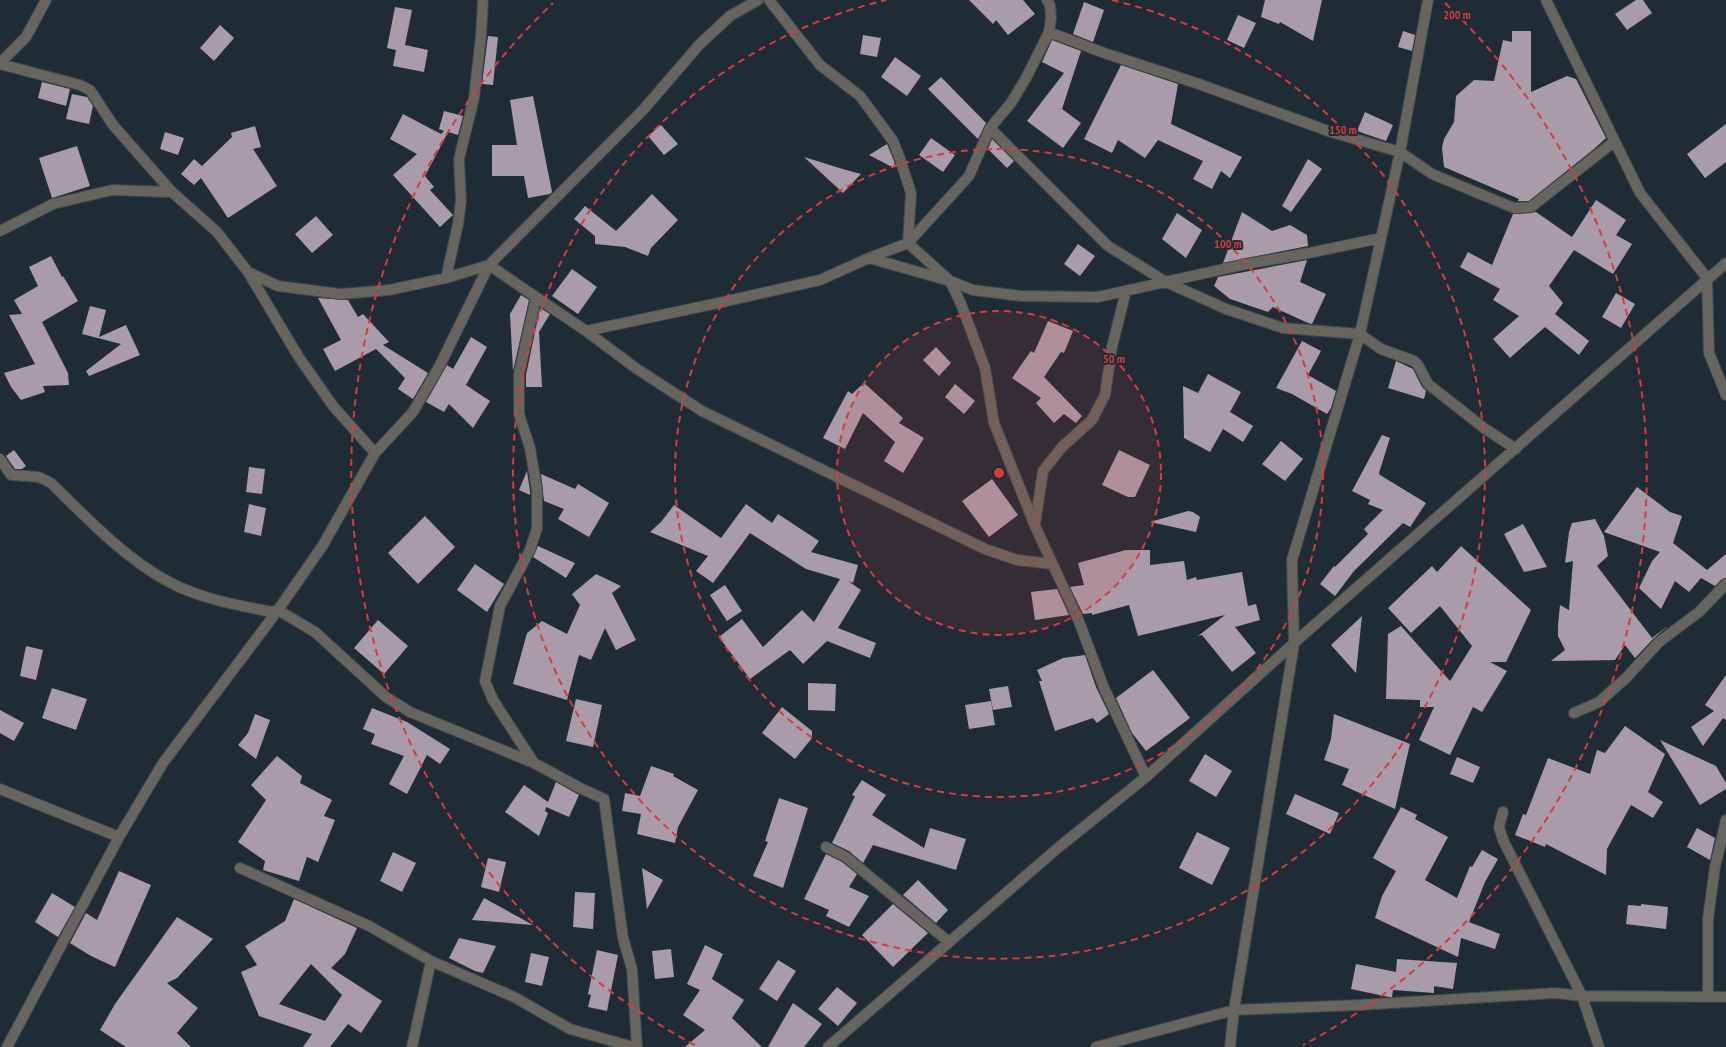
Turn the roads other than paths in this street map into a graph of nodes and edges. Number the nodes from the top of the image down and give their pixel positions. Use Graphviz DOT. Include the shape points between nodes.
graph roads {
  1 [pos="46,0"];
  2 [pos="483,0"];
  3 [pos="758,0"];
  4 [pos="769,0"];
  5 [pos="1047,0"];
  6 [pos="1428,0"];
  7 [pos="1546,0"];
  8 [pos="1049,32"];
  9 [pos="0,63"];
  10 [pos="990,128"];
  11 [pos="1615,141"];
  12 [pos="1400,152"];
  13 [pos="172,192"];
  14 [pos="0,231"];
  15 [pos="1381,238"];
  16 [pos="908,243"];
  17 [pos="869,258"];
  18 [pos="1726,263"];
  19 [pos="489,265"];
  20 [pos="248,272"];
  21 [pos="446,278"];
  22 [pos="1707,278"];
  23 [pos="950,281"];
  24 [pos="1166,282"];
  25 [pos="1126,291"];
  26 [pos="536,298"];
  27 [pos="586,331"];
  28 [pos="1360,334"];
  29 [pos="1726,395"];
  30 [pos="1516,449"];
  31 [pos="374,453"];
  32 [pos="0,459"];
  33 [pos="1035,526"];
  34 [pos="1052,564"];
  35 [pos="1726,584"];
  36 [pos="278,610"];
  37 [pos="1294,644"];
  38 [pos="1574,713"];
  39 [pos="534,764"];
  40 [pos="1146,777"];
  41 [pos="0,789"];
  42 [pos="1503,812"];
  43 [pos="1726,820"];
  44 [pos="119,837"];
  45 [pos="826,847"];
  46 [pos="240,868"];
  47 [pos="949,942"];
  48 [pos="431,961"];
  49 [pos="1582,996"];
  50 [pos="1708,996"];
  51 [pos="1726,996"];
  52 [pos="1234,1010"];
  53 [pos="7,1047"];
  54 [pos="412,1047"];
  55 [pos="633,1047"];
  56 [pos="637,1047"];
  57 [pos="828,1047"];
  58 [pos="1096,1047"];
  59 [pos="1230,1047"];
  60 [pos="1599,1047"];
  1 -- 9 [label="street" via="26,37"];
  2 -- 21 [label="street" via="474,98 459,159 461,201 458,224"];
  3 -- 19 [label="street" via="730,16 700,44 643,110"];
  4 -- 16 [label="street" via="820,65 860,96 893,141 911,193"];
  5 -- 8 [label="street" via="1051,18"];
  6 -- 12 [label="street"];
  7 -- 11 [label="street"];
  8 -- 10 [label="street" via="1011,103"];
  8 -- 12 [label="street" via="1331,132"];
  9 -- 13 [label="street" via="90,90 114,126"];
  10 -- 16 [label="street" via="969,176"];
  10 -- 24 [label="street" via="1108,246"];
  11 -- 12 [label="street" via="1531,207 1514,208 1432,174"];
  11 -- 22 [label="street" via="1640,193"];
  12 -- 15 [label="street"];
  13 -- 14 [label="street" via="112,190 53,204"];
  13 -- 20 [label="street" via="217,232"];
  15 -- 24 [label="street"];
  15 -- 28 [label="street"];
  16 -- 17 [label="street"];
  16 -- 23 [label="street"];
  17 -- 23 [label="street"];
  17 -- 27 [label="street" via="820,280"];
  18 -- 22 [label="street"];
  19 -- 21 [label="street"];
  19 -- 26 [label="street"];
  19 -- 31 [label="street" via="440,365 413,412"];
  20 -- 21 [label="street" via="278,286 341,294 389,290"];
  20 -- 31 [label="street" via="298,356 333,406"];
  22 -- 29 [label="street" via="1709,353"];
  22 -- 30 [label="street"];
  23 -- 25 [label="street" via="973,290 1021,296 1098,297"];
  23 -- 33 [label="street" via="985,368 994,423"];
  24 -- 25 [label="street"];
  24 -- 28 [label="street" via="1226,309 1283,328"];
  25 -- 33 [label="street" via="1112,347 1105,395 1092,420 1062,447 1043,471"];
  26 -- 27 [label="street"];
  26 -- 39 [label="street" via="519,374 519,414 530,448 536,483 537,528 530,550 500,606 485,681 493,700"];
  27 -- 34 [label="street" via="637,369 702,411 985,549 1017,560"];
  28 -- 30 [label="street" via="1381,349 1414,361 1428,384 1484,428"];
  28 -- 37 [label="street" via="1292,560"];
  30 -- 37 [label="street"];
  31 -- 36 [label="street" via="323,546"];
  32 -- 36 [label="street" via="10,474 39,477 51,483 128,556 169,582 227,603 272,612"];
  33 -- 34 [label="street"];
  34 -- 40 [label="street" via="1078,619 1104,688"];
  35 -- 38 [label="street" via="1699,612 1659,642 1626,678 1599,702"];
  36 -- 39 [label="street" via="315,632 386,697 410,712"];
  36 -- 44 [label="street" via="163,763"];
  37 -- 40 [label="street"];
  37 -- 52 [label="street"];
  39 -- 56 [label="street" via="604,799 623,938 632,969"];
  40 -- 47 [label="street" via="1059,847"];
  41 -- 44 [label="street"];
  42 -- 49 [label="street" via="1499,827 1503,840"];
  43 -- 50 [label="street" via="1715,867 1708,919"];
  44 -- 53 [label="street"];
  45 -- 47 [label="street" via="846,857"];
  46 -- 48 [label="street" via="369,926"];
  47 -- 57 [label="street"];
  48 -- 54 [label="street"];
  48 -- 55 [label="street" via="514,997 570,1029"];
  49 -- 50 [label="street"];
  49 -- 52 [label="street" via="1556,993"];
  49 -- 60 [label="street"];
  50 -- 51 [label="street"];
  52 -- 58 [label="street"];
  52 -- 59 [label="street"];
}
